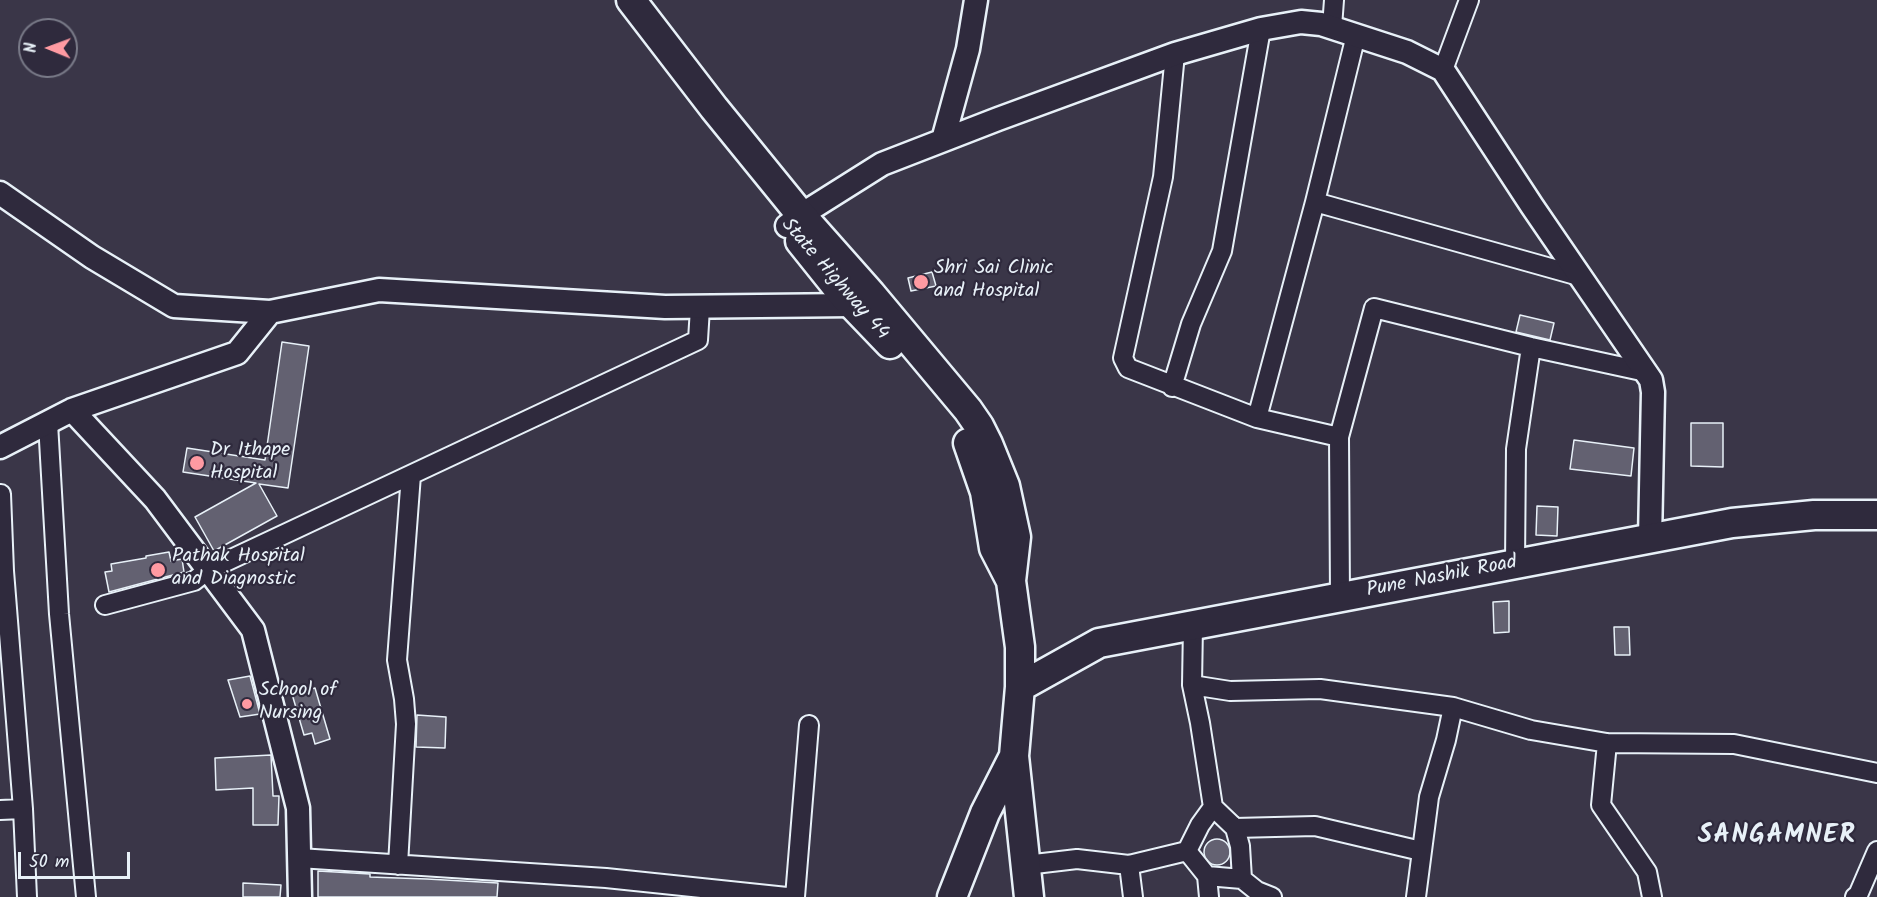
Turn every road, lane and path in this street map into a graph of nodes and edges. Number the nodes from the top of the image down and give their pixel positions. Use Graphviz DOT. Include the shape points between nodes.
graph roads {
  1 [pos="614,0"];
  2 [pos="631,0"];
  3 [pos="976,0"];
  4 [pos="1334,0"];
  5 [pos="1469,0"];
  6 [pos="1332,27"];
  7 [pos="1261,29"];
  8 [pos="1356,35"];
  9 [pos="1175,54"];
  10 [pos="1443,70"];
  11 [pos="942,140"];
  12 [pos="0,193"];
  13 [pos="1315,202"];
  14 [pos="794,220"];
  15 [pos="1579,276"];
  16 [pos="862,300"];
  17 [pos="700,308"];
  18 [pos="270,312"];
  19 [pos="1531,347"];
  20 [pos="1646,372"];
  21 [pos="1172,387"];
  22 [pos="72,410"];
  23 [pos="1257,418"];
  24 [pos="48,423"];
  25 [pos="1339,437"];
  26 [pos="1,445"];
  27 [pos="411,475"];
  28 [pos="1,494"];
  29 [pos="1877,515"];
  30 [pos="1650,539"];
  31 [pos="1515,564"];
  32 [pos="208,570"];
  33 [pos="1340,597"];
  34 [pos="105,605"];
  35 [pos="1193,625"];
  36 [pos="1192,686"];
  37 [pos="1020,687"];
  38 [pos="1453,707"];
  39 [pos="809,725"];
  40 [pos="1607,743"];
  41 [pos="1014,756"];
  42 [pos="1877,773"];
  43 [pos="1213,807"];
  44 [pos="23,809"];
  45 [pos="0,810"];
  46 [pos="1235,828"];
  47 [pos="1877,850"];
  48 [pos="1421,851"];
  49 [pos="1187,852"];
  50 [pos="299,858"];
  51 [pos="398,865"];
  52 [pos="1026,865"];
  53 [pos="1129,865"];
  54 [pos="1874,869"];
  55 [pos="1207,876"];
  56 [pos="1242,879"];
  57 [pos="27,897"];
  58 [pos="86,897"];
  59 [pos="300,897"];
  60 [pos="787,897"];
  61 [pos="795,897"];
  62 [pos="952,897"];
  63 [pos="1029,897"];
  64 [pos="1133,897"];
  65 [pos="1209,897"];
  66 [pos="1272,897"];
  67 [pos="1416,897"];
  68 [pos="1652,897"];
  69 [pos="1855,897"];
  1 -- 14 [label="main road, State Highway 44" via="675,87"];
  2 -- 14 [label="main road, State Highway 44"];
  3 -- 11 [label="street" via="968,49"];
  4 -- 6 [label="street"];
  5 -- 10 [label="street"];
  6 -- 7 [label="street" via="1301,22"];
  6 -- 8 [label="street"];
  7 -- 9 [label="street"];
  7 -- 21 [label="street" via="1222,251 1191,324"];
  8 -- 10 [label="street" via="1407,52"];
  8 -- 13 [label="street"];
  9 -- 11 [label="street"];
  9 -- 21 [label="street" via="1163,177 1123,358 1128,368"];
  10 -- 15 [label="street"];
  11 -- 14 [label="street" via="882,164"];
  12 -- 18 [label="street" via="92,257 174,306"];
  13 -- 15 [label="street"];
  13 -- 23 [label="street"];
  14 -- 16 [label="main road, State Highway 44"];
  15 -- 20 [label="street"];
  16 -- 17 [label="street"];
  16 -- 37 [label="main road, State Highway 44" via="960,401 1005,486 1016,537 1011,581 1020,647"];
  17 -- 18 [label="street" via="379,290"];
  17 -- 27 [label="street" via="698,340"];
  18 -- 22 [label="street" via="237,353"];
  19 -- 20 [label="street"];
  19 -- 25 [label="street" via="1374,308"];
  19 -- 31 [label="street" via="1516,449"];
  20 -- 30 [label="street" via="1653,392"];
  21 -- 23 [label="street"];
  22 -- 24 [label="street"];
  22 -- 32 [label="street" via="155,499"];
  23 -- 25 [label="street"];
  24 -- 26 [label="street"];
  24 -- 58 [label="street" via="59,614"];
  25 -- 33 [label="street"];
  27 -- 32 [label="street"];
  27 -- 51 [label="street" via="397,660 406,724"];
  28 -- 44 [label="street"];
  29 -- 30 [label="main road, Pune Nashik Road" via="1767,519"];
  30 -- 31 [label="main road, Pune Nashik Road"];
  31 -- 33 [label="main road, Pune Nashik Road"];
  32 -- 34 [label="street" via="194,581"];
  32 -- 50 [label="street" via="253,630 298,808"];
  33 -- 35 [label="main road, Pune Nashik Road"];
  35 -- 36 [label="street"];
  35 -- 37 [label="main road, Pune Nashik Road" via="1099,643"];
  36 -- 38 [label="street" via="1230,691 1320,689"];
  36 -- 43 [label="street"];
  37 -- 41 [label="main road, State Highway 44"];
  38 -- 40 [label="street" via="1531,729"];
  38 -- 48 [label="street" via="1429,797"];
  39 -- 61 [label="street"];
  40 -- 42 [label="street" via="1734,744"];
  40 -- 68 [label="street" via="1601,805 1647,872"];
  41 -- 52 [label="main road, State Highway 44"];
  41 -- 62 [label="main road" via="985,813"];
  43 -- 46 [label="street"];
  43 -- 49 [label="street"];
  44 -- 45 [label="street"];
  44 -- 57 [label="street"];
  46 -- 48 [label="street" via="1315,826"];
  46 -- 56 [label="street"];
  47 -- 54 [label="street"];
  48 -- 67 [label="street"];
  49 -- 53 [label="street"];
  49 -- 55 [label="street"];
  50 -- 51 [label="street"];
  50 -- 59 [label="street"];
  51 -- 60 [label="street" via="606,878"];
  52 -- 53 [label="street" via="1077,860"];
  52 -- 63 [label="main road, State Highway 44"];
  53 -- 64 [label="street"];
  54 -- 69 [label="street"];
  55 -- 56 [label="street"];
  55 -- 65 [label="street"];
  56 -- 66 [label="street"];
}
